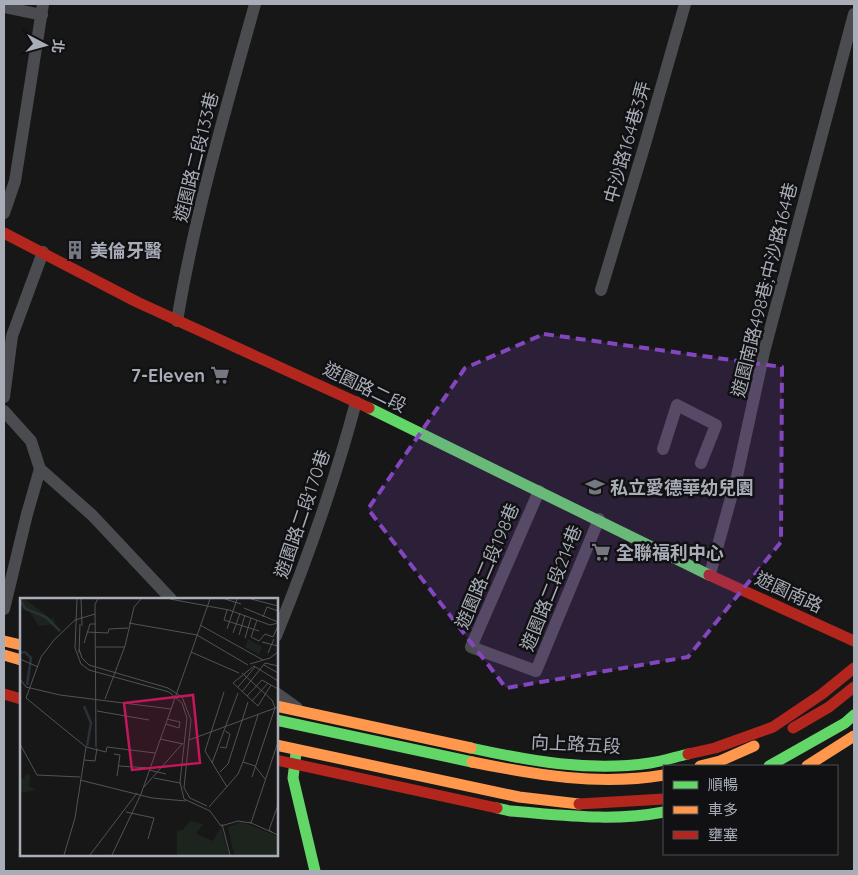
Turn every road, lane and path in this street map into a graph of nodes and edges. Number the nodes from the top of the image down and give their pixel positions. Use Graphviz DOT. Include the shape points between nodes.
graph roads {
  1 [pos="255,4"];
  2 [pos="685,4"];
  3 [pos="4,6"];
  4 [pos="42,10"];
  5 [pos="854,14"];
  6 [pos="4,213"];
  7 [pos="4,234"];
  8 [pos="43,252"];
  9 [pos="601,290"];
  10 [pos="177,321"];
  11 [pos="4,397"];
  12 [pos="356,402"];
  13 [pos="4,411"];
  14 [pos="663,449"];
  15 [pos="701,463"];
  16 [pos="40,469"];
  17 [pos="539,491"];
  18 [pos="599,519"];
  19 [pos="710,574"];
  20 [pos="170,598"];
  21 [pos="4,609"];
  22 [pos="278,631"];
  23 [pos="4,641"];
  24 [pos="854,641"];
  25 [pos="20,645"];
  26 [pos="4,655"];
  27 [pos="20,660"];
  28 [pos="854,668"];
  29 [pos="536,671"];
  30 [pos="4,683"];
  31 [pos="20,687"];
  32 [pos="854,688"];
  33 [pos="4,694"];
  34 [pos="278,694"];
  35 [pos="20,699"];
  36 [pos="278,706"];
  37 [pos="306,713"];
  38 [pos="854,715"];
  39 [pos="278,722"];
  40 [pos="854,736"];
  41 [pos="300,738"];
  42 [pos="278,744"];
  43 [pos="278,761"];
  44 [pos="294,765"];
  45 [pos="704,765"];
  46 [pos="771,765"];
  47 [pos="809,765"];
  48 [pos="663,775"];
  49 [pos="663,799"];
  50 [pos="663,812"];
  51 [pos="315,871"];
  1 -- 10 [label="street, 遊園路二段133巷" via="203,199"];
  2 -- 9 [label="street, 中沙路164巷3弄"];
  3 -- 4 [label="street"];
  4 -- 6 [label="street" via="15,181"];
  5 -- 19 [label="street, 遊園南路498巷;中沙路164巷" via="764,352 737,476"];
  7 -- 8 [label="main road, 遊園路二段"];
  8 -- 10 [label="main road, 遊園路二段"];
  8 -- 11 [label="street" via="12,336"];
  10 -- 12 [label="main road, 遊園路二段"];
  12 -- 17 [label="main road, 遊園路二段"];
  12 -- 22 [label="street, 遊園路二段170巷" via="348,434"];
  13 -- 16 [label="street" via="31,441"];
  14 -- 15 [label="street" via="677,405 716,425"];
  16 -- 20 [label="street" via="92,515"];
  16 -- 21 [label="street"];
  17 -- 18 [label="main road, 遊園路二段"];
  17 -- 29 [label="street, 遊園路二段198巷" via="472,647"];
  18 -- 19 [label="main road, 遊園路二段"];
  18 -- 29 [label="street, 遊園路二段214巷"];
  19 -- 24 [label="main road, 遊園南路"];
  23 -- 25 [label="main road"];
  26 -- 27 [label="main road"];
  28 -- 37 [label="main road, 向上路五段" via="822,694 773,726 715,748 616,766 527,760"];
  30 -- 31 [label="main road"];
  32 -- 45 [label="main road" via="829,707 783,733"];
  33 -- 35 [label="main road"];
  34 -- 37 [label="street"];
  36 -- 37 [label="main road, 向上路五段"];
  37 -- 41 [label="main road"];
  38 -- 46 [label="main road"];
  39 -- 41 [label="main road, 向上路五段"];
  40 -- 47 [label="main road"];
  41 -- 42 [label="main road, 向上路五段"];
  41 -- 44 [label="main road"];
  41 -- 48 [label="main road, 向上路五段" via="432,755 559,777 618,780"];
  41 -- 49 [label="main road, 向上路五段" via="519,797 584,806"];
  43 -- 44 [label="main road"];
  44 -- 50 [label="main road" via="510,811 594,818 638,817"];
  44 -- 51 [label="main road" via="292,778"];
}
